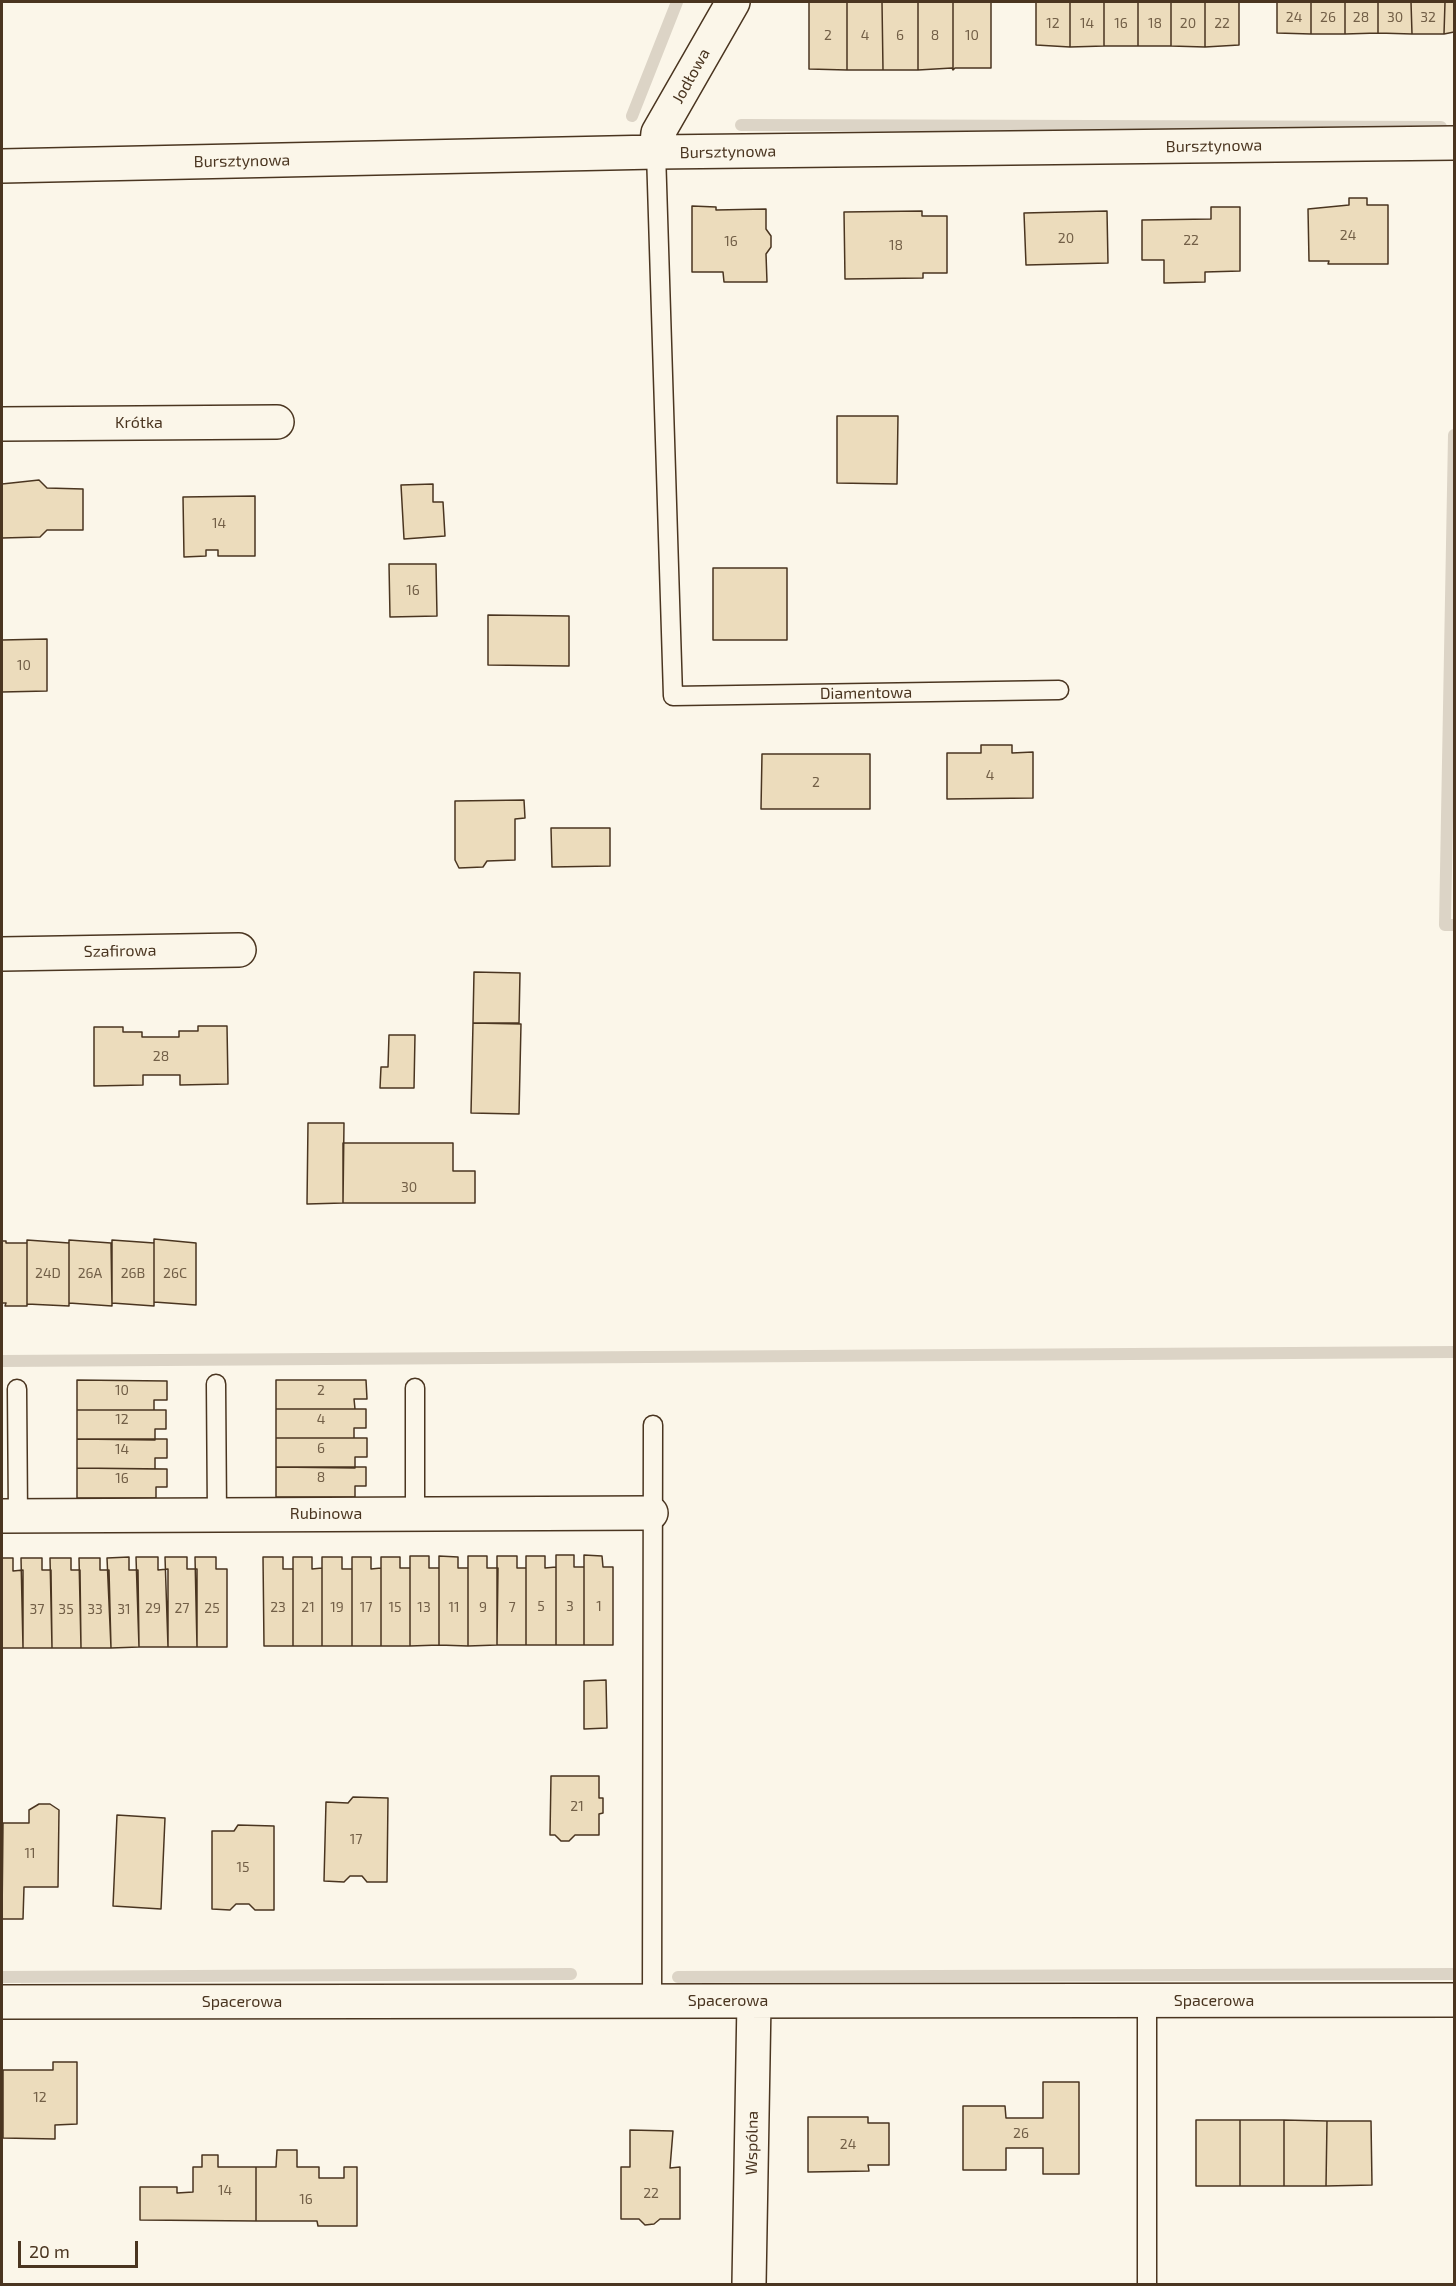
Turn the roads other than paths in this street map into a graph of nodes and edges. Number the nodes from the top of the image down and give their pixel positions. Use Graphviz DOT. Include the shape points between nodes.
graph roads {
  1 [pos="733,2"];
  2 [pos="1455,143"];
  3 [pos="656,152"];
  4 [pos="2,166"];
  5 [pos="277,422"];
  6 [pos="2,424"];
  7 [pos="1059,690"];
  8 [pos="239,950"];
  9 [pos="2,954"];
  10 [pos="216,1384"];
  11 [pos="415,1388"];
  12 [pos="17,1389"];
  13 [pos="653,1425"];
  14 [pos="651,1513"];
  15 [pos="415,1514"];
  16 [pos="217,1515"];
  17 [pos="10,1516"];
  18 [pos="1455,2000"];
  19 [pos="652,2001"];
  20 [pos="754,2001"];
  21 [pos="1147,2001"];
  22 [pos="2,2002"];
  23 [pos="749,2284"];
  24 [pos="1147,2284"];
  1 -- 3 [label="street, Jodłowa" via="658,133"];
  2 -- 3 [label="street, Bursztynowa"];
  3 -- 4 [label="street, Bursztynowa"];
  3 -- 7 [label="lane, Diamentowa" via="673,696"];
  5 -- 6 [label="street, Krótka"];
  8 -- 9 [label="street, Szafirowa"];
  10 -- 16 [label="lane"];
  11 -- 15 [label="lane"];
  12 -- 17 [label="lane"];
  13 -- 14 [label="lane"];
  14 -- 15 [label="street, Rubinowa"];
  14 -- 19 [label="lane"];
  15 -- 16 [label="street, Rubinowa"];
  16 -- 17 [label="street, Rubinowa"];
  18 -- 21 [label="street, Spacerowa"];
  19 -- 20 [label="street, Spacerowa"];
  19 -- 22 [label="street, Spacerowa"];
  20 -- 21 [label="street, Spacerowa"];
  20 -- 23 [label="street, Wspólna"];
  21 -- 24 [label="lane"];
}
